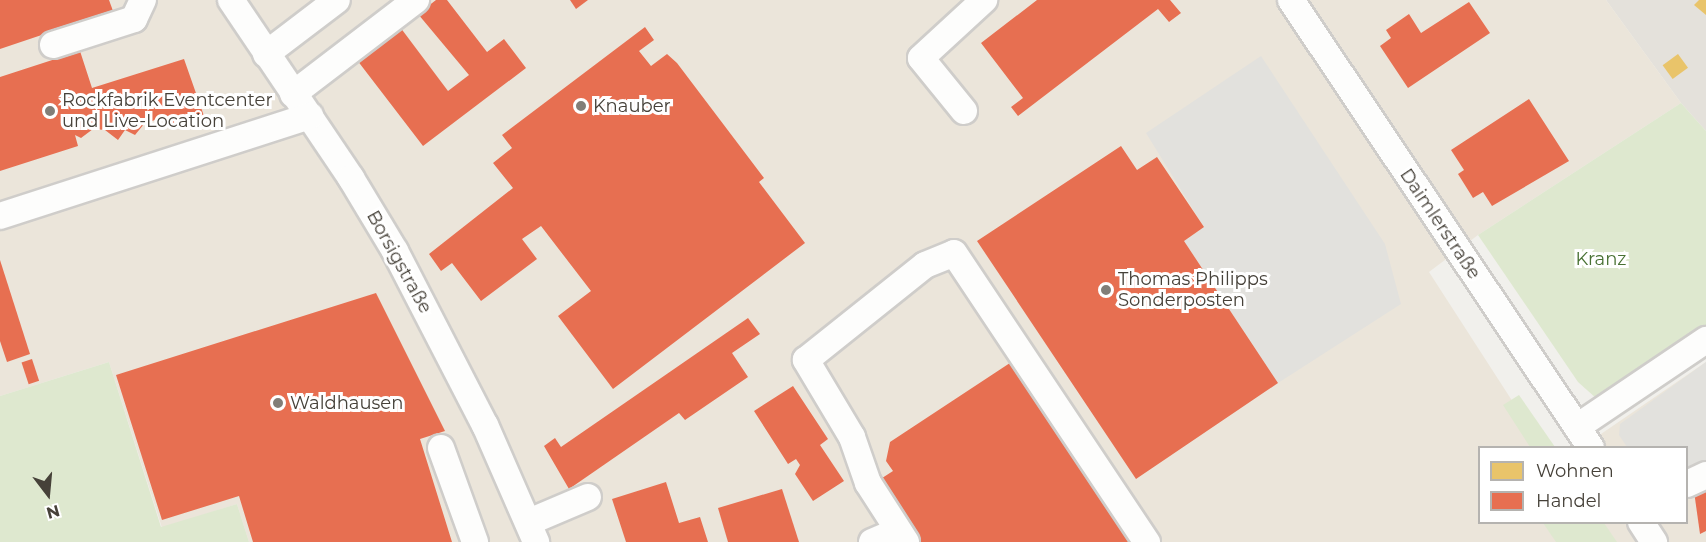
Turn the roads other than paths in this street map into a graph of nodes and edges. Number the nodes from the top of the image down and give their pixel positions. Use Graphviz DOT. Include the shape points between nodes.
graph roads {
  1 [pos="143,0"];
  2 [pos="231,0"];
  3 [pos="337,0"];
  4 [pos="416,0"];
  5 [pos="984,0"];
  6 [pos="1291,0"];
  7 [pos="53,45"];
  8 [pos="267,54"];
  9 [pos="293,93"];
  10 [pos="964,111"];
  11 [pos="309,116"];
  12 [pos="0,216"];
  13 [pos="1706,340"];
  14 [pos="1584,437"];
  15 [pos="441,448"];
  16 [pos="588,497"];
  17 [pos="1642,524"];
  18 [pos="533,532"];
  19 [pos="902,536"];
  20 [pos="475,542"];
  21 [pos="872,542"];
  22 [pos="1147,542"];
  23 [pos="1654,542"];
  1 -- 7 [label="street" via="134,19"];
  2 -- 8 [label="street, Borsigstraße"];
  3 -- 8 [label="street"];
  4 -- 9 [label="street"];
  5 -- 10 [label="street" via="921,58"];
  6 -- 14 [label="street, Daimlerstraße"];
  8 -- 9 [label="street, Borsigstraße"];
  9 -- 11 [label="street, Borsigstraße"];
  11 -- 12 [label="street"];
  11 -- 18 [label="street, Borsigstraße" via="395,251 485,425"];
  13 -- 14 [label="street"];
  15 -- 20 [label="street"];
  16 -- 18 [label="street"];
  17 -- 23 [label="street"];
  19 -- 21 [label="street"];
  19 -- 22 [label="street" via="868,483 852,437 806,360 925,265 954,253"];
}
